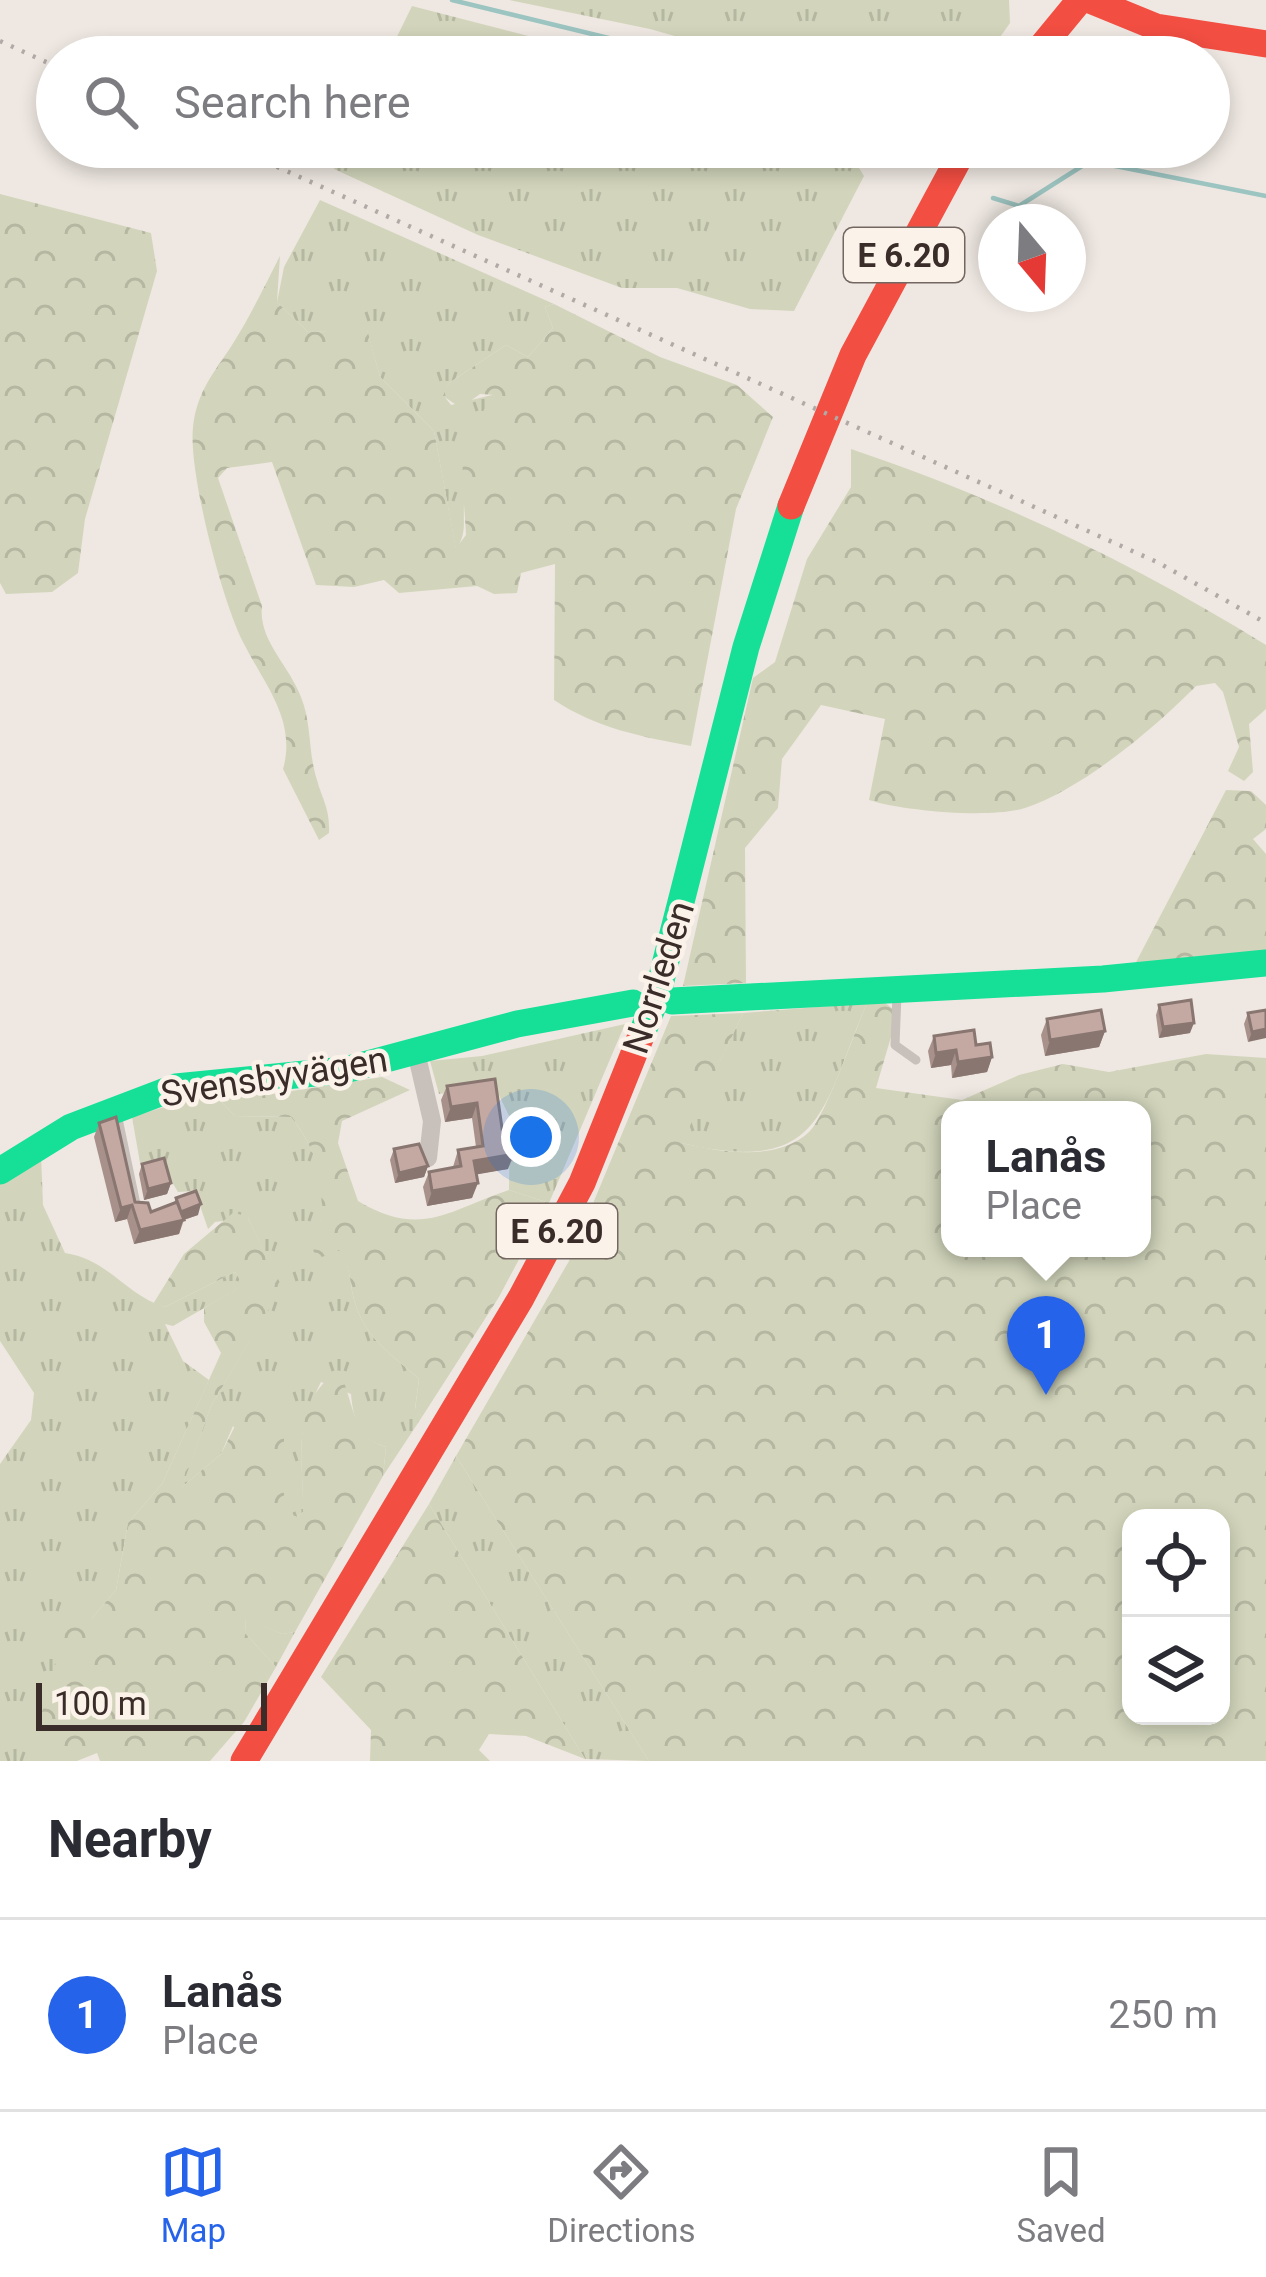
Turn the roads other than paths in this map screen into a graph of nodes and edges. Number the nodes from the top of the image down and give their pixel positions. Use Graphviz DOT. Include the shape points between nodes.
graph roads {
  1 [pos="1079,0"];
  2 [pos="1090,0"];
  3 [pos="1050,36"];
  4 [pos="1214,36"];
  5 [pos="1230,38"];
  6 [pos="1266,44"];
  7 [pos="954,168"];
  8 [pos="1266,963"];
  9 [pos="897,989"];
  10 [pos="672,1001"];
  11 [pos="633,1003"];
  12 [pos="416,1052"];
  13 [pos="916,1060"];
  14 [pos="116,1108"];
  15 [pos="428,1158"];
  16 [pos="0,1171"];
  17 [pos="137,1211"];
  18 [pos="244,1761"];
  1 -- 3 [label="main road"];
  2 -- 4 [label="main road" via="1156,27"];
  5 -- 6 [label="main road"];
  7 -- 18 [label="main road, Norrleden / E 6.20" via="853,355 794,497 746,647 657,996 602,1138 510,1316"];
  8 -- 9 [label="main road"];
  9 -- 10 [label="main road"];
  9 -- 13 [label="lane" via="896,1045"];
  11 -- 12 [label="main road, Svensbyvägen"];
  12 -- 14 [label="main road, Svensbyvägen" via="330,1073 199,1082"];
  12 -- 15 [label="street" via="432,1121"];
  14 -- 16 [label="main road, Svensbyvägen"];
  14 -- 17 [label="lane"];
}
